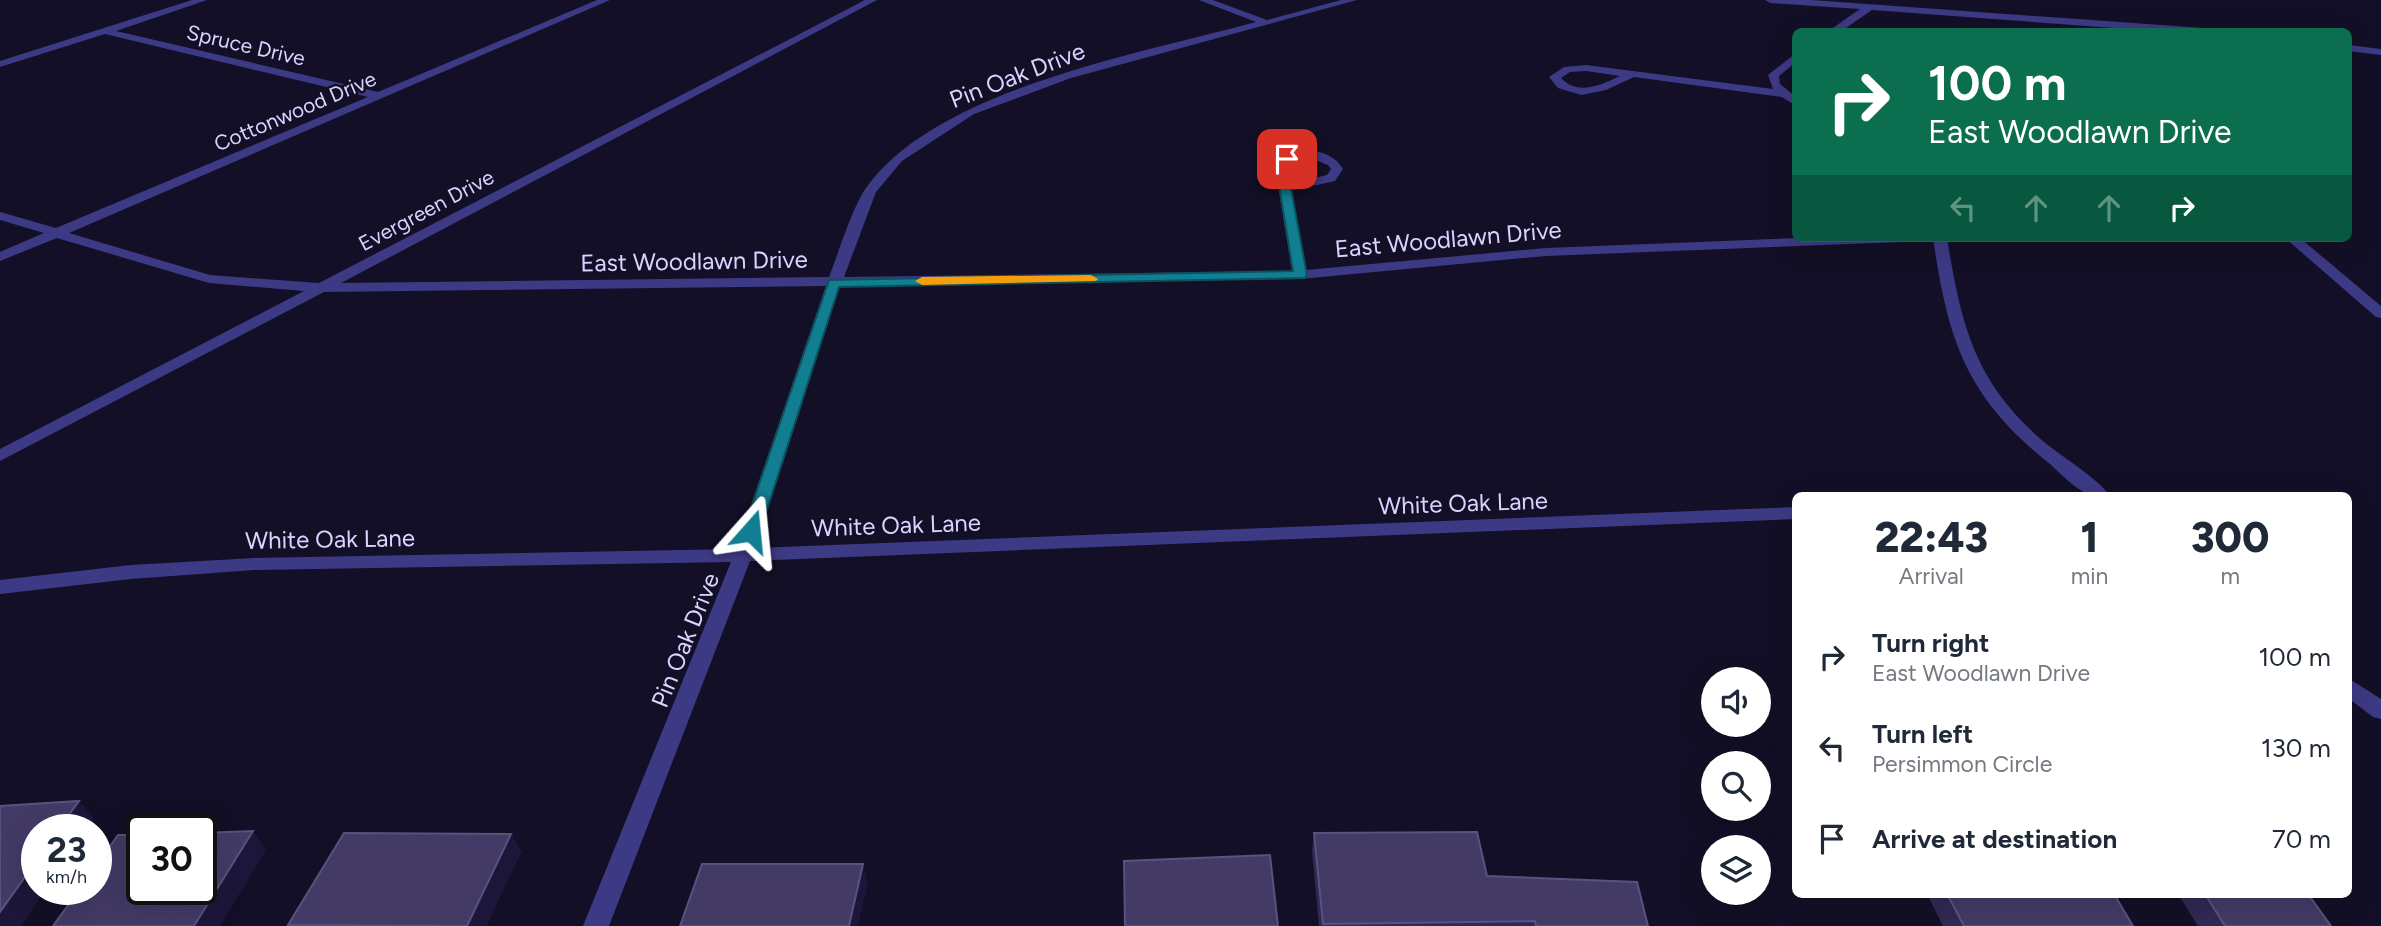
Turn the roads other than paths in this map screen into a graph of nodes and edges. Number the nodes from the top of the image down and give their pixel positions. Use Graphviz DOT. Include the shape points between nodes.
graph roads {
  1 [pos="202,0"];
  2 [pos="604,0"];
  3 [pos="872,0"];
  4 [pos="1204,0"];
  5 [pos="1352,0"];
  6 [pos="1770,0"];
  7 [pos="1891,0"];
  8 [pos="1867,4"];
  9 [pos="1267,23"];
  10 [pos="1837,28"];
  11 [pos="2107,28"];
  12 [pos="104,31"];
  13 [pos="2352,48"];
  14 [pos="2381,52"];
  15 [pos="1792,59"];
  16 [pos="0,64"];
  17 [pos="1632,74"];
  18 [pos="1785,94"];
  19 [pos="380,96"];
  20 [pos="1792,100"];
  21 [pos="1283,189"];
  22 [pos="0,216"];
  23 [pos="55,233"];
  24 [pos="1800,242"];
  25 [pos="1941,242"];
  26 [pos="2297,242"];
  27 [pos="0,257"];
  28 [pos="1300,275"];
  29 [pos="834,283"];
  30 [pos="322,288"];
  31 [pos="2381,314"];
  32 [pos="0,456"];
  33 [pos="2096,492"];
  34 [pos="1792,513"];
  35 [pos="743,555"];
  36 [pos="0,587"];
  37 [pos="2352,689"];
  38 [pos="2381,711"];
  39 [pos="596,926"];
  1 -- 12 [label="street"];
  2 -- 19 [label="street, Cottonwood Drive"];
  3 -- 30 [label="street, Evergreen Drive"];
  4 -- 9 [label="street"];
  5 -- 9 [label="street, Pin Oak Drive"];
  6 -- 8 [label="street"];
  7 -- 8 [label="street"];
  8 -- 10 [label="street"];
  8 -- 11 [label="street"];
  9 -- 29 [label="street, Pin Oak Drive" via="1067,76 970,112 898,158 870,191"];
  12 -- 16 [label="street"];
  12 -- 19 [label="street, Spruce Drive"];
  13 -- 14 [label="street"];
  15 -- 18 [label="street" via="1773,75 1775,85"];
  17 -- 17 [label="street" via="1568,69 1554,77 1566,88 1599,90"];
  17 -- 18 [label="street"];
  18 -- 20 [label="street"];
  19 -- 23 [label="street, Cottonwood Drive"];
  21 -- 28 [label="street"];
  22 -- 23 [label="street, East Woodlawn Drive"];
  23 -- 27 [label="street, Cottonwood Drive"];
  23 -- 30 [label="street, East Woodlawn Drive" via="209,279"];
  24 -- 28 [label="street, East Woodlawn Drive" via="1546,252"];
  25 -- 33 [label="street" via="1963,346 1990,398 2036,444"];
  26 -- 31 [label="street"];
  28 -- 29 [label="street, East Woodlawn Drive"];
  29 -- 30 [label="street, East Woodlawn Drive"];
  29 -- 35 [label="street, Pin Oak Drive"];
  30 -- 32 [label="street, Evergreen Drive"];
  34 -- 35 [label="street, White Oak Lane"];
  35 -- 36 [label="street, White Oak Lane" via="254,564"];
  35 -- 39 [label="street, Pin Oak Drive"];
  37 -- 38 [label="street"];
}
